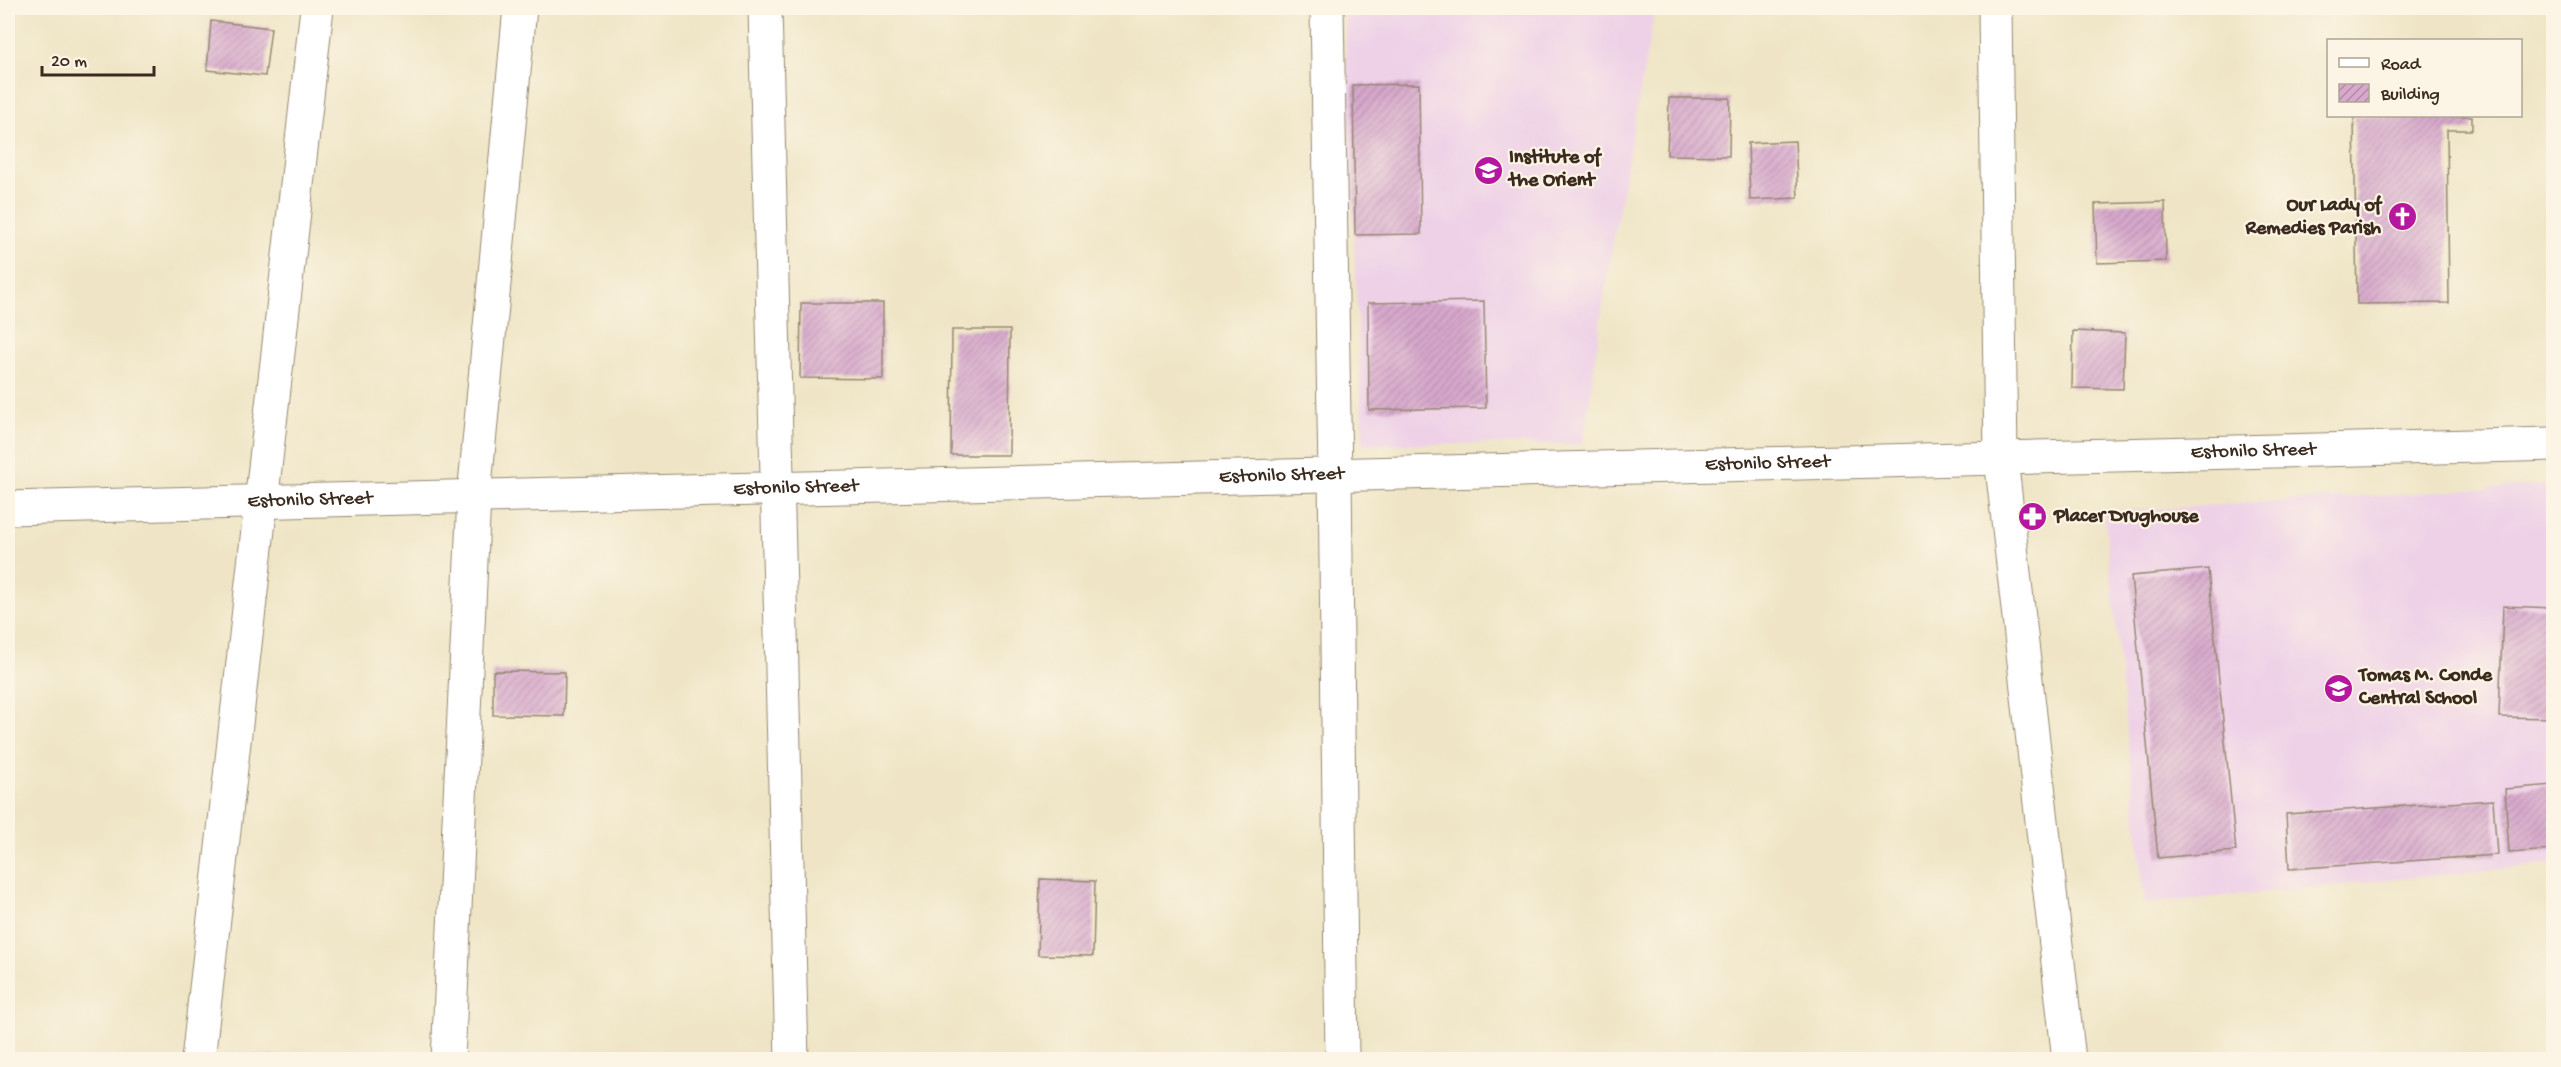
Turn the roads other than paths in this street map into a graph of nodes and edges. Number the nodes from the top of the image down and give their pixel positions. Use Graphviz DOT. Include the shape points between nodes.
graph roads {
  1 [pos="317,8"];
  2 [pos="520,8"];
  3 [pos="765,8"];
  4 [pos="1327,8"];
  5 [pos="1995,8"];
  6 [pos="2553,444"];
  7 [pos="2001,458"];
  8 [pos="1335,475"];
  9 [pos="778,489"];
  10 [pos="474,496"];
  11 [pos="261,502"];
  12 [pos="8,508"];
  13 [pos="198,1059"];
  14 [pos="448,1059"];
  15 [pos="792,1059"];
  16 [pos="1342,1059"];
  17 [pos="2069,1059"];
  1 -- 11 [label="street"];
  2 -- 10 [label="street"];
  3 -- 9 [label="street"];
  4 -- 8 [label="street"];
  5 -- 7 [label="street"];
  6 -- 7 [label="street, Estonilo Street"];
  7 -- 8 [label="street, Estonilo Street"];
  7 -- 17 [label="street"];
  8 -- 9 [label="street, Estonilo Street"];
  8 -- 16 [label="street"];
  9 -- 10 [label="street, Estonilo Street"];
  9 -- 15 [label="street"];
  10 -- 11 [label="street, Estonilo Street"];
  10 -- 14 [label="street"];
  11 -- 12 [label="street, Estonilo Street"];
  11 -- 13 [label="street"];
}
